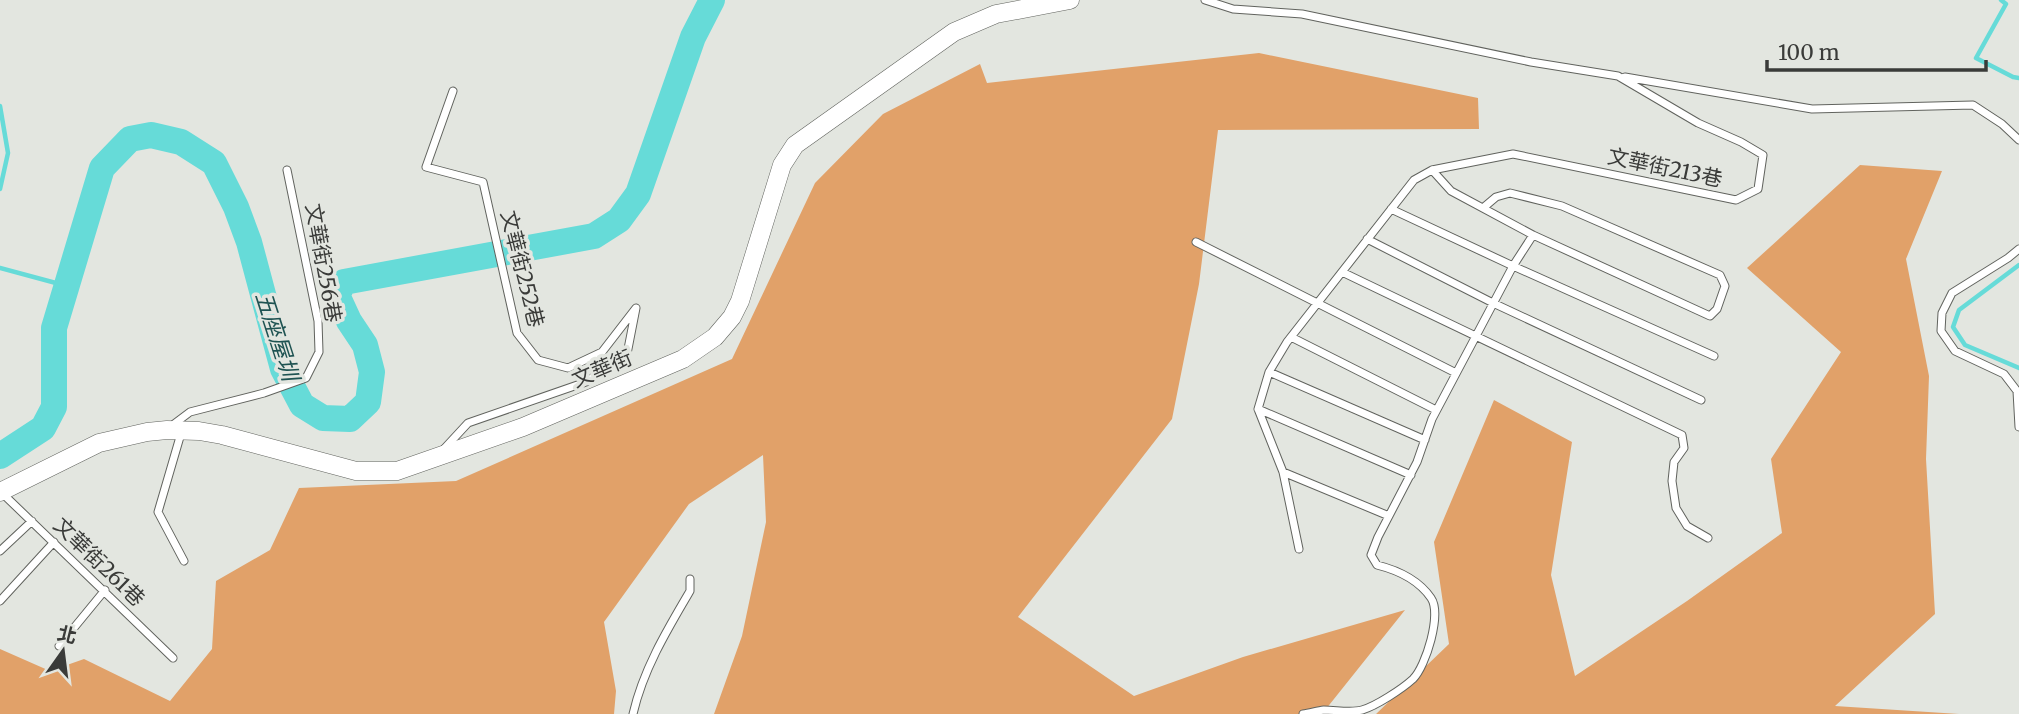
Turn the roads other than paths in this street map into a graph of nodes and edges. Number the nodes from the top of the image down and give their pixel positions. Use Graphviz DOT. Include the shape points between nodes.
graph roads {
  1 [pos="1070,0"];
  2 [pos="1205,0"];
  3 [pos="1618,76"];
  4 [pos="453,91"];
  5 [pos="2019,141"];
  6 [pos="288,170"];
  7 [pos="1432,170"];
  8 [pos="1483,208"];
  9 [pos="1391,209"];
  10 [pos="1533,235"];
  11 [pos="1367,239"];
  12 [pos="1196,242"];
  13 [pos="2019,249"];
  14 [pos="1513,267"];
  15 [pos="1342,272"];
  16 [pos="1317,303"];
  17 [pos="1493,303"];
  18 [pos="1476,336"];
  19 [pos="1291,337"];
  20 [pos="1714,356"];
  21 [pos="1269,372"];
  22 [pos="1456,373"];
  23 [pos="1701,400"];
  24 [pos="1258,409"];
  25 [pos="1436,410"];
  26 [pos="2019,427"];
  27 [pos="174,430"];
  28 [pos="1425,439"];
  29 [pos="438,456"];
  30 [pos="1283,472"];
  31 [pos="1410,475"];
  32 [pos="0,491"];
  33 [pos="1389,516"];
  34 [pos="32,521"];
  35 [pos="1708,538"];
  36 [pos="54,542"];
  37 [pos="1299,549"];
  38 [pos="0,551"];
  39 [pos="184,561"];
  40 [pos="690,579"];
  41 [pos="105,590"];
  42 [pos="0,601"];
  43 [pos="59,646"];
  44 [pos="173,658"];
  45 [pos="633,714"];
  46 [pos="1303,714"];
  1 -- 29 [label="street, 文華街" via="996,14 954,32 795,145 782,165 740,301 732,317 705,345 672,364 523,427"];
  2 -- 3 [label="lane, 文華街213巷" via="1233,9 1301,14"];
  3 -- 5 [label="lane" via="1812,109 1973,105"];
  3 -- 7 [label="lane, 文華街213巷" via="1763,155 1758,189 1736,200 1513,154"];
  4 -- 29 [label="lane, 文華街252巷" via="426,167 482,182 517,333 538,360 568,368 602,352 636,308 627,354 586,382 468,423"];
  6 -- 27 [label="lane, 文華街256巷" via="318,321 319,352 306,377 264,393 190,411"];
  7 -- 8 [label="lane" via="1451,191"];
  7 -- 9 [label="lane, 文華街213巷" via="1414,180"];
  8 -- 10 [label="lane"];
  8 -- 10 [label="lane" via="1510,193 1562,206 1720,275 1725,286 1710,316"];
  9 -- 11 [label="lane, 文華街213巷"];
  9 -- 14 [label="lane"];
  10 -- 14 [label="lane"];
  11 -- 15 [label="lane, 文華街213巷"];
  11 -- 17 [label="lane"];
  12 -- 16 [label="lane"];
  13 -- 26 [label="lane" via="1952,293 1942,313 1941,331 1955,351 2004,374 2017,391"];
  14 -- 17 [label="lane"];
  14 -- 20 [label="lane"];
  15 -- 16 [label="lane, 文華街213巷"];
  15 -- 18 [label="lane"];
  16 -- 19 [label="lane, 文華街213巷"];
  16 -- 22 [label="lane"];
  17 -- 18 [label="lane"];
  17 -- 23 [label="lane"];
  18 -- 22 [label="lane"];
  18 -- 35 [label="lane" via="1682,435 1684,449 1674,462 1672,481 1676,508 1687,526"];
  19 -- 21 [label="lane, 文華街213巷"];
  19 -- 25 [label="lane"];
  21 -- 24 [label="lane, 文華街213巷"];
  21 -- 28 [label="lane"];
  22 -- 25 [label="lane"];
  24 -- 30 [label="lane"];
  24 -- 31 [label="lane"];
  25 -- 28 [label="lane"];
  27 -- 29 [label="street, 文華街" via="222,435 356,471 397,471"];
  27 -- 32 [label="street, 文華街" via="99,443"];
  27 -- 39 [label="lane" via="158,512"];
  28 -- 31 [label="lane"];
  30 -- 33 [label="lane"];
  30 -- 37 [label="lane"];
  31 -- 33 [label="lane"];
  32 -- 34 [label="lane, 文華街261巷"];
  33 -- 46 [label="lane" via="1371,555 1377,565 1400,571 1433,599 1429,648 1414,677 1391,695 1361,710"];
  34 -- 36 [label="lane, 文華街261巷"];
  34 -- 38 [label="lane"];
  36 -- 41 [label="lane, 文華街261巷"];
  36 -- 42 [label="lane"];
  40 -- 45 [label="lane" via="690,591 651,662"];
  41 -- 43 [label="lane"];
  41 -- 44 [label="lane, 文華街261巷"];
}
